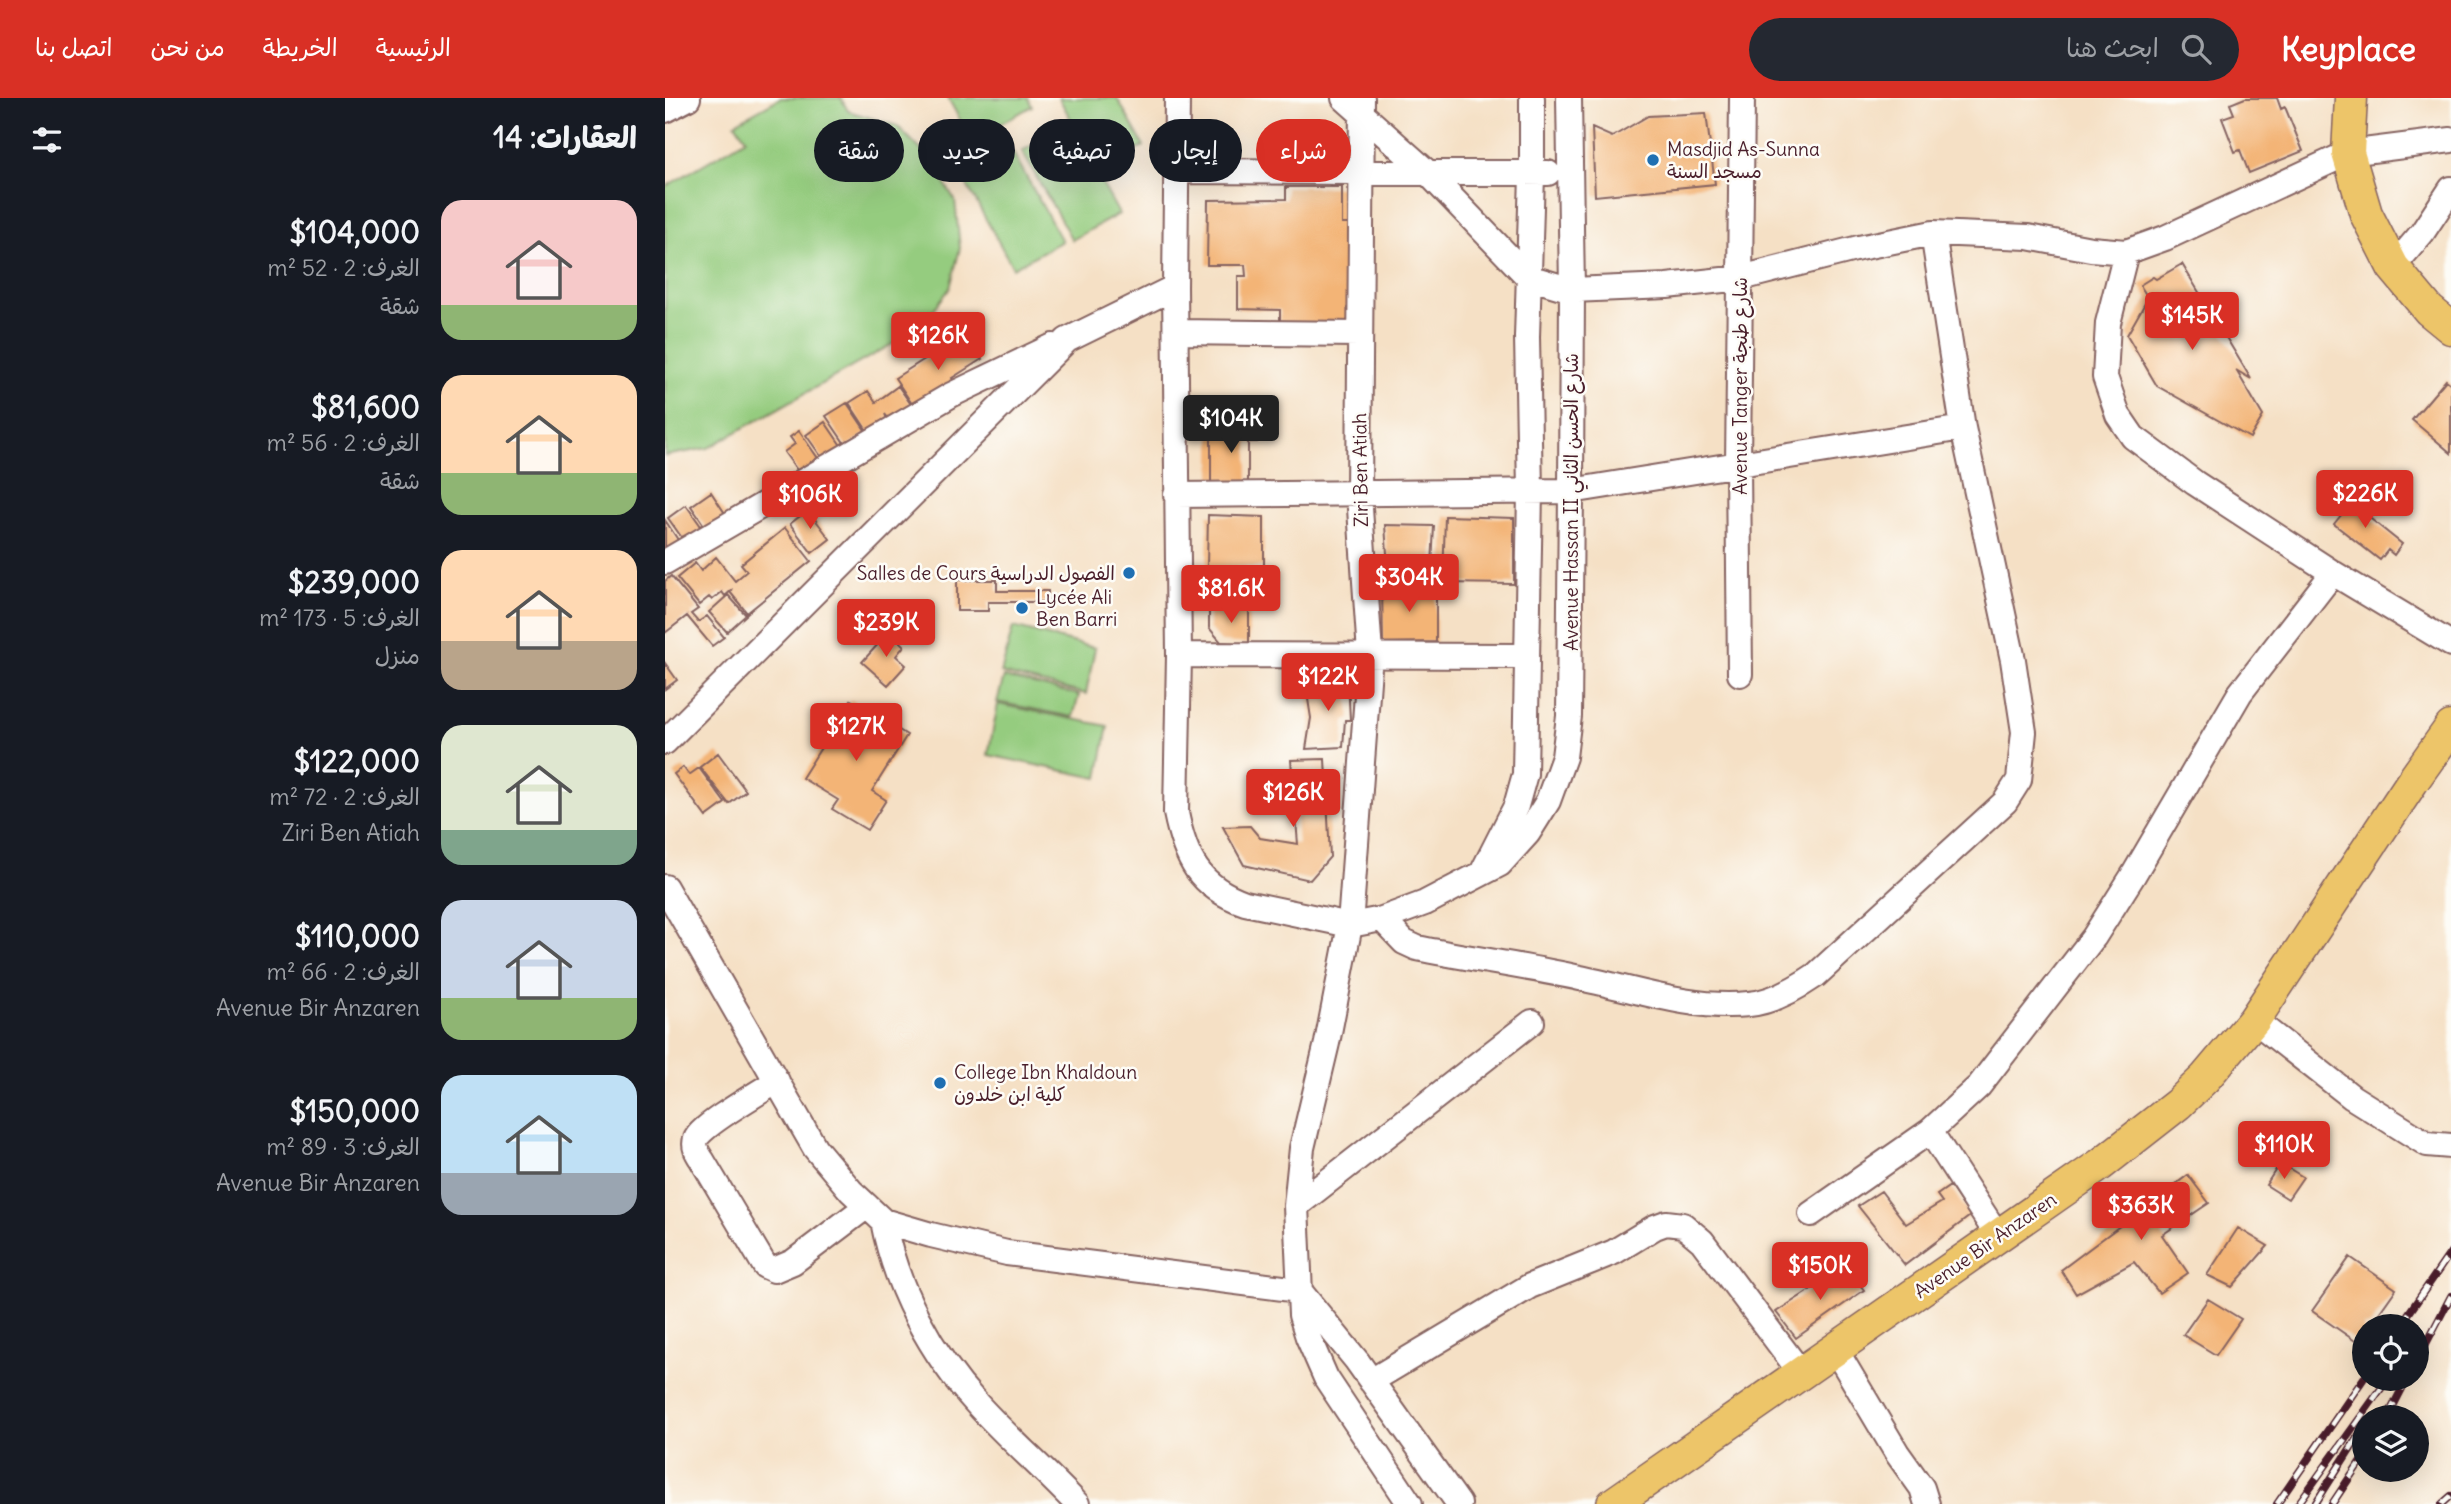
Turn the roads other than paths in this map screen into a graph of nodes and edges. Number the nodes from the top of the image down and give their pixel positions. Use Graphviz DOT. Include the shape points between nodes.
graph roads {
  1 [pos="688,98"];
  2 [pos="1177,98"];
  3 [pos="1344,98"];
  4 [pos="1532,98"];
  5 [pos="1569,98"];
  6 [pos="1742,98"];
  7 [pos="2351,98"];
  8 [pos="1362,107"];
  9 [pos="665,110"];
  10 [pos="1177,119"];
  11 [pos="2451,140"];
  12 [pos="2348,153"];
  13 [pos="1569,171"];
  14 [pos="1242,172"];
  15 [pos="1427,172"];
  16 [pos="1361,173"];
  17 [pos="1532,175"];
  18 [pos="1178,182"];
  19 [pos="2451,189"];
  20 [pos="1933,233"];
  21 [pos="2126,252"];
  22 [pos="2393,267"];
  23 [pos="1528,277"];
  24 [pos="1741,278"];
  25 [pos="1175,287"];
  26 [pos="1573,290"];
  27 [pos="2450,324"];
  28 [pos="1176,332"];
  29 [pos="1359,334"];
  30 [pos="1067,340"];
  31 [pos="1963,428"];
  32 [pos="1738,464"];
  33 [pos="1530,491"];
  34 [pos="1571,491"];
  35 [pos="1359,494"];
  36 [pos="1176,495"];
  37 [pos="665,562"];
  38 [pos="2333,573"];
  39 [pos="2451,644"];
  40 [pos="1179,654"];
  41 [pos="1370,654"];
  42 [pos="1525,656"];
  43 [pos="1740,674"];
  44 [pos="2451,727"];
  45 [pos="665,742"];
  46 [pos="1481,876"];
  47 [pos="665,887"];
  48 [pos="1382,919"];
  49 [pos="1350,925"];
  50 [pos="2254,1020"];
  51 [pos="1532,1022"];
  52 [pos="777,1081"];
  53 [pos="1930,1131"];
  54 [pos="2451,1146"];
  55 [pos="1296,1206"];
  56 [pos="875,1214"];
  57 [pos="1811,1214"];
  58 [pos="1998,1236"];
  59 [pos="1299,1290"];
  60 [pos="1835,1349"];
  61 [pos="1801,1373"];
  62 [pos="1371,1381"];
  63 [pos="1077,1504"];
  64 [pos="1411,1504"];
  65 [pos="1459,1504"];
  66 [pos="1613,1504"];
  67 [pos="1927,1504"];
  1 -- 9 [label="street"];
  2 -- 10 [label="street"];
  3 -- 8 [label="street"];
  4 -- 17 [label="street"];
  5 -- 13 [label="street, Avenue Hassan II شارع الحسن الثاني"];
  6 -- 24 [label="street, Avenue Tanger شارع طنجة"];
  7 -- 12 [label="main road"];
  8 -- 15 [label="street"];
  8 -- 16 [label="street, Ziri Ben Atiah"];
  11 -- 12 [label="street"];
  12 -- 21 [label="street"];
  12 -- 22 [label="main road" via="2366,214"];
  13 -- 17 [label="street"];
  13 -- 26 [label="street, Avenue Hassan II شارع الحسن الثاني"];
  14 -- 16 [label="street"];
  15 -- 16 [label="street"];
  15 -- 17 [label="street"];
  15 -- 23 [label="street"];
  16 -- 29 [label="street, Ziri Ben Atiah"];
  17 -- 23 [label="street"];
  18 -- 25 [label="street"];
  19 -- 22 [label="street"];
  20 -- 21 [label="street" via="2019,236"];
  20 -- 24 [label="street"];
  20 -- 31 [label="street"];
  21 -- 38 [label="street" via="2108,323 2105,377 2118,415 2133,437 2195,483"];
  22 -- 27 [label="main road" via="2429,310"];
  23 -- 26 [label="street"];
  23 -- 33 [label="street"];
  24 -- 26 [label="street"];
  24 -- 32 [label="street, Avenue Tanger شارع طنجة"];
  25 -- 28 [label="street"];
  25 -- 30 [label="street"];
  26 -- 34 [label="street, Avenue Hassan II شارع الحسن الثاني"];
  28 -- 29 [label="street"];
  28 -- 36 [label="street"];
  29 -- 35 [label="street, Ziri Ben Atiah"];
  30 -- 37 [label="street" via="951,395"];
  30 -- 45 [label="street"];
  31 -- 32 [label="street"];
  31 -- 48 [label="street" via="2013,660 2024,732 2019,780 2005,802 1817,975 1751,1004 1714,1005 1417,948 1397,937"];
  32 -- 34 [label="street"];
  32 -- 43 [label="street, Avenue Tanger شارع طنجة"];
  33 -- 34 [label="street"];
  33 -- 35 [label="street"];
  33 -- 42 [label="street"];
  34 -- 46 [label="street, Avenue Hassan II شارع الحسن الثاني" via="1569,716 1564,757 1548,801 1528,833 1500,864"];
  35 -- 36 [label="street"];
  35 -- 41 [label="street, Ziri Ben Atiah"];
  36 -- 40 [label="street"];
  38 -- 39 [label="street"];
  38 -- 53 [label="street" via="2240,693 2094,937 1979,1086"];
  40 -- 41 [label="street"];
  40 -- 49 [label="street" via="1176,813 1181,839 1197,870 1208,884 1245,903"];
  41 -- 42 [label="street"];
  41 -- 49 [label="street, Ziri Ben Atiah"];
  42 -- 46 [label="street" via="1525,774"];
  44 -- 50 [label="main road, Avenue Bir Anzaren"];
  46 -- 48 [label="street, Avenue Hassan II شارع الحسن الثاني"];
  47 -- 52 [label="street"];
  48 -- 49 [label="street, Avenue Hassan II شارع الحسن الثاني"];
  49 -- 55 [label="street, Ziri Ben Atiah" via="1302,1148"];
  50 -- 54 [label="street" via="2353,1097 2427,1144"];
  50 -- 58 [label="main road, Avenue Bir Anzaren" via="2178,1104"];
  51 -- 55 [label="street"];
  52 -- 56 [label="street" via="815,1148"];
  52 -- 56 [label="street" via="706,1127 695,1144 765,1266 774,1270 793,1262"];
  53 -- 57 [label="street"];
  53 -- 58 [label="street"];
  55 -- 59 [label="street, Ziri Ben Atiah"];
  56 -- 59 [label="street" via="932,1236 1006,1253"];
  56 -- 63 [label="street" via="906,1296 933,1346 977,1404"];
  58 -- 60 [label="main road, Avenue Bir Anzaren"];
  59 -- 62 [label="street"];
  59 -- 64 [label="street, Ziri Ben Atiah" via="1304,1326 1326,1378"];
  60 -- 61 [label="main road, Avenue Bir Anzaren"];
  60 -- 67 [label="street"];
  61 -- 62 [label="street" via="1702,1241 1683,1225 1666,1223 1614,1252 1530,1286"];
  61 -- 66 [label="main road, Avenue Bir Anzaren"];
  62 -- 65 [label="street"];
}
